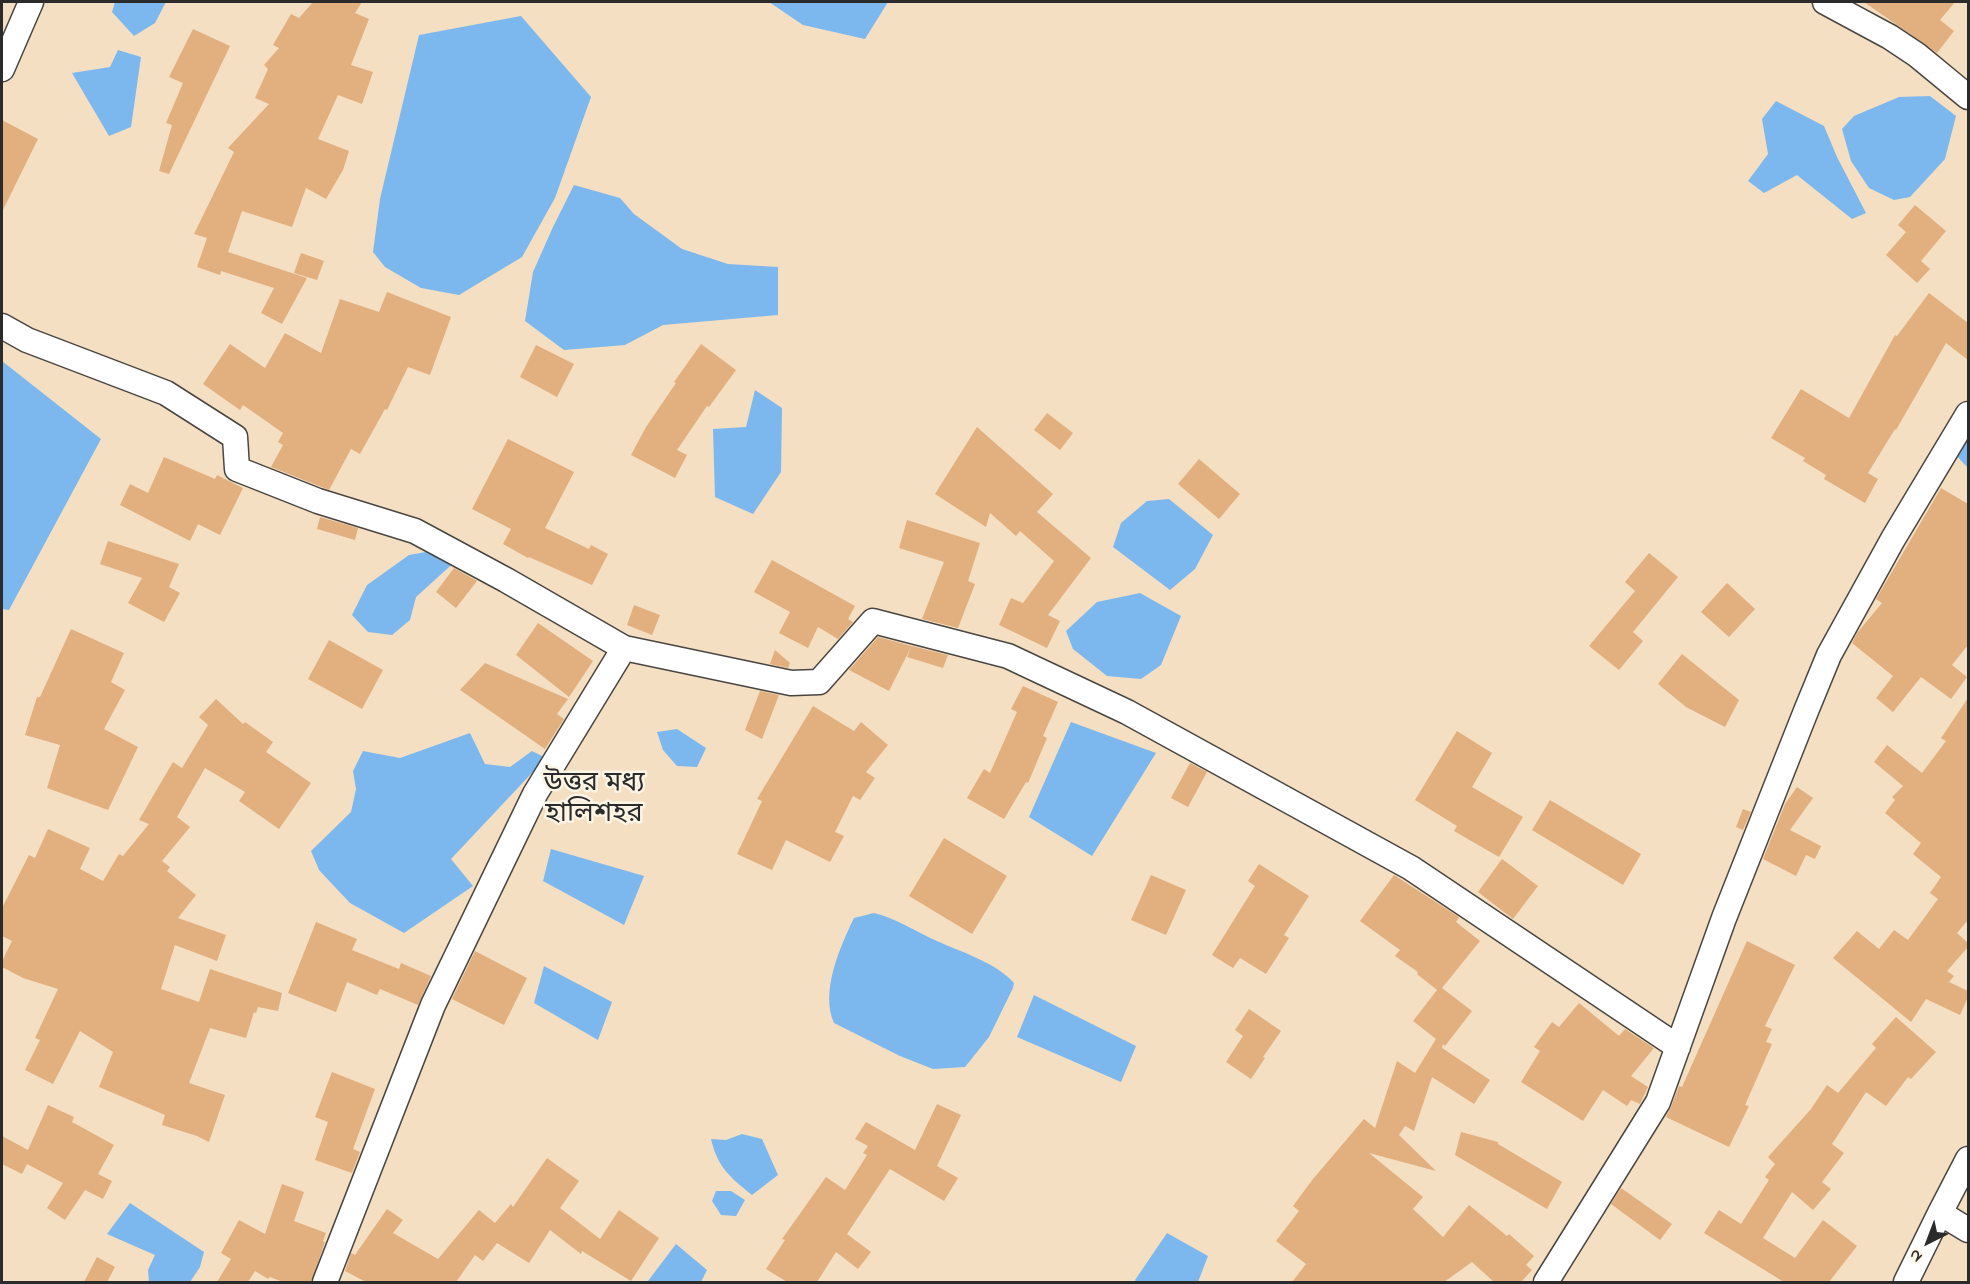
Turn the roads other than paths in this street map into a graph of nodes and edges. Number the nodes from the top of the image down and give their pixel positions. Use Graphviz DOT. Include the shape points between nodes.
graph roads {
  1 [pos="31,2"];
  2 [pos="1825,2"];
  3 [pos="2,69"];
  4 [pos="1968,97"];
  5 [pos="2,326"];
  6 [pos="1968,414"];
  7 [pos="624,648"];
  8 [pos="1678,1047"];
  9 [pos="1968,1159"];
  10 [pos="1940,1213"];
  11 [pos="1968,1230"];
  12 [pos="325,1282"];
  13 [pos="1546,1282"];
  14 [pos="1906,1282"];
  1 -- 3 [label="street"];
  2 -- 4 [label="street" via="1890,37"];
  5 -- 7 [label="street" via="27,340 166,393 236,437 237,469 318,501 415,531"];
  6 -- 8 [label="street" via="1830,655 1724,918"];
  7 -- 8 [label="street" via="791,683 819,682 873,621 1008,656 1127,712 1410,868"];
  7 -- 12 [label="street" via="534,794 433,1005"];
  8 -- 13 [label="street" via="1658,1102"];
  9 -- 10 [label="street"];
  10 -- 11 [label="street"];
  10 -- 14 [label="street"];
}
